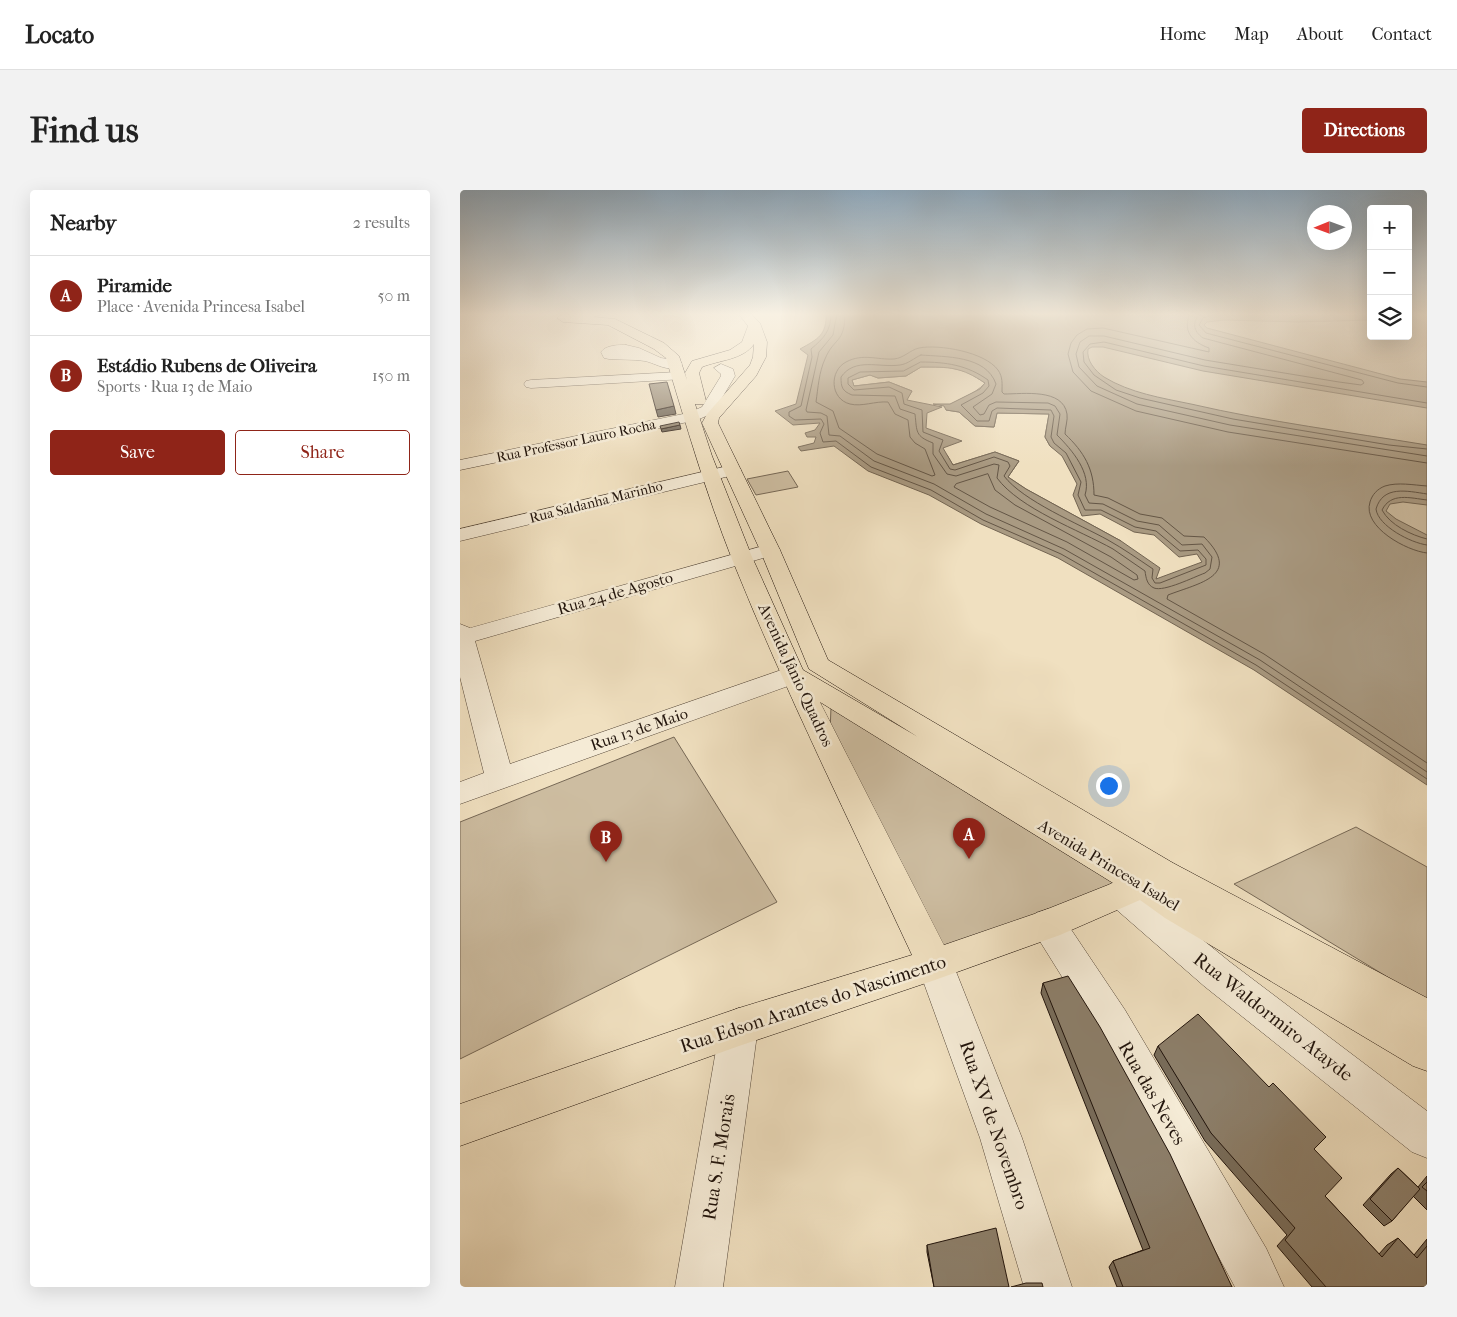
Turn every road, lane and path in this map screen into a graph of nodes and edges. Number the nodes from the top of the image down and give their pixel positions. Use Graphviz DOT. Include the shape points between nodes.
graph roads {
  1 [pos="674,364"];
  2 [pos="691,364"];
  3 [pos="693,364"];
  4 [pos="719,364"];
  5 [pos="725,364"];
  6 [pos="744,364"];
  7 [pos="756,364"];
  8 [pos="531,384"];
  9 [pos="740,384"];
  10 [pos="707,409"];
  11 [pos="729,461"];
  12 [pos="460,465"];
  13 [pos="708,465"];
  14 [pos="460,535"];
  15 [pos="770,550"];
  16 [pos="742,557"];
  17 [pos="461,635"];
  18 [pos="806,669"];
  19 [pos="500,778"];
  20 [pos="460,793"];
  21 [pos="1142,884"];
  22 [pos="1048,924"];
  23 [pos="935,964"];
  24 [pos="1427,1018"];
  25 [pos="739,1027"];
  26 [pos="1427,1052"];
  27 [pos="460,1125"];
  28 [pos="1427,1137"];
  29 [pos="1258,1280"];
  30 [pos="699,1287"];
  31 [pos="1048,1287"];
  1 -- 8 [label="street"];
  2 -- 10 [label="main road, Avenida Jânio Quadros"];
  3 -- 4 [label="main road" via="707,369"];
  5 -- 10 [label="street" via="728,376"];
  6 -- 9 [label="main road"];
  7 -- 9 [label="main road"];
  9 -- 10 [label="main road"];
  10 -- 11 [label="main road, Avenida Jânio Quadros" via="711,430"];
  10 -- 12 [label="street, Rua Professor Lauro Rocha"];
  10 -- 13 [label="main road, Avenida Jânio Quadros"];
  11 -- 13 [label="street, Rua Saldanha Marinho"];
  11 -- 15 [label="main road, Avenida Jânio Quadros"];
  13 -- 14 [label="street, Rua Saldanha Marinho"];
  13 -- 16 [label="main road, Avenida Jânio Quadros"];
  15 -- 16 [label="street, Rua 24 de Agosto"];
  15 -- 18 [label="main road, Avenida Jânio Quadros"];
  16 -- 17 [label="street, Rua 24 de Agosto"];
  16 -- 18 [label="main road, Avenida Jânio Quadros"];
  17 -- 19 [label="street"];
  18 -- 19 [label="street, Rua 13 de Maio"];
  18 -- 21 [label="main road, Avenida Princesa Isabel"];
  18 -- 23 [label="main road, Avenida Jânio Quadros"];
  19 -- 20 [label="street, Rua 13 de Maio"];
  21 -- 22 [label="main road, Rua Edson Arantes do Nascimento"];
  21 -- 24 [label="main road, Avenida Princesa Isabel"];
  21 -- 26 [label="main road, Avenida Princesa Isabel" via="1177,908"];
  21 -- 28 [label="street, Rua Waldormiro Atayde" via="1217,974"];
  22 -- 23 [label="main road, Rua Edson Arantes do Nascimento"];
  22 -- 29 [label="street, Rua das Neves" via="1112,1023"];
  23 -- 25 [label="main road, Rua Edson Arantes do Nascimento"];
  23 -- 31 [label="street, Rua XV de Novembro" via="1001,1138"];
  25 -- 27 [label="main road, Rua Edson Arantes do Nascimento"];
  25 -- 30 [label="street, Rua S. F. Morais"];
}
